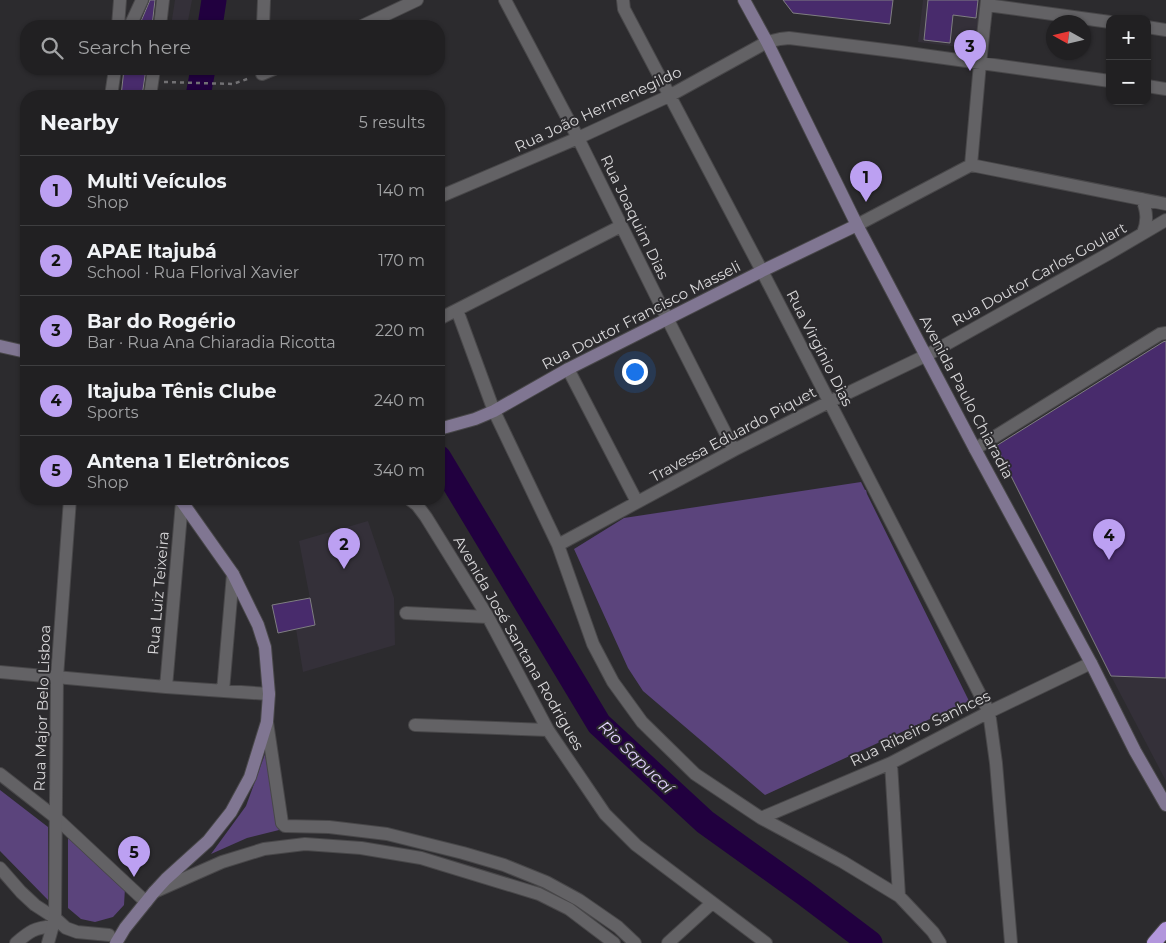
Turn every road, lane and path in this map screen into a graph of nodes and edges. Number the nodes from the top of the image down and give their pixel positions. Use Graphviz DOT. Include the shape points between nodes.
graph roads {
  1 [pos="120,0"];
  2 [pos="142,0"];
  3 [pos="163,0"];
  4 [pos="264,0"];
  5 [pos="417,0"];
  6 [pos="505,0"];
  7 [pos="623,0"];
  8 [pos="744,0"];
  9 [pos="987,2"];
  10 [pos="118,20"];
  11 [pos="133,20"];
  12 [pos="161,20"];
  13 [pos="263,20"];
  14 [pos="375,20"];
  15 [pos="1106,21"];
  16 [pos="1151,28"];
  17 [pos="1166,30"];
  18 [pos="767,42"];
  19 [pos="980,63"];
  20 [pos="114,75"];
  21 [pos="153,75"];
  22 [pos="256,75"];
  23 [pos="1106,80"];
  24 [pos="164,82"];
  25 [pos="1151,87"];
  26 [pos="1166,89"];
  27 [pos="112,90"];
  28 [pos="151,90"];
  29 [pos="670,96"];
  30 [pos="578,138"];
  31 [pos="971,165"];
  32 [pos="445,194"];
  33 [pos="1142,199"];
  34 [pos="1166,204"];
  35 [pos="1166,220"];
  36 [pos="857,225"];
  37 [pos="621,226"];
  38 [pos="1144,233"];
  39 [pos="762,271"];
  40 [pos="457,310"];
  41 [pos="445,316"];
  42 [pos="667,318"];
  43 [pos="1166,333"];
  44 [pos="0,346"];
  45 [pos="20,351"];
  46 [pos="927,355"];
  47 [pos="568,369"];
  48 [pos="829,402"];
  49 [pos="494,411"];
  50 [pos="445,427"];
  51 [pos="975,449"];
  52 [pos="734,450"];
  53 [pos="637,502"];
  54 [pos="70,505"];
  55 [pos="181,505"];
  56 [pos="185,505"];
  57 [pos="417,505"];
  58 [pos="558,546"];
  59 [pos="233,574"];
  60 [pos="406,613"];
  61 [pos="488,617"];
  62 [pos="1091,663"];
  63 [pos="0,672"];
  64 [pos="57,677"];
  65 [pos="166,687"];
  66 [pos="224,691"];
  67 [pos="268,694"];
  68 [pos="989,712"];
  69 [pos="267,722"];
  70 [pos="415,725"];
  71 [pos="548,730"];
  72 [pos="891,763"];
  73 [pos="0,774"];
  74 [pos="1166,806"];
  75 [pos="55,817"];
  76 [pos="760,818"];
  77 [pos="0,868"];
  78 [pos="899,896"];
  79 [pos="150,897"];
  80 [pos="712,903"];
  81 [pos="54,922"];
  82 [pos="1166,929"];
  83 [pos="113,939"];
  84 [pos="16,943"];
  85 [pos="48,943"];
  86 [pos="91,943"];
  87 [pos="614,943"];
  88 [pos="635,943"];
  89 [pos="668,943"];
  90 [pos="766,943"];
  91 [pos="940,943"];
  92 [pos="1011,943"];
  93 [pos="1154,943"];
  1 -- 10 [label="street"];
  2 -- 11 [label="street"];
  3 -- 12 [label="street"];
  4 -- 13 [label="street"];
  5 -- 14 [label="street"];
  6 -- 30 [label="street, Rua Joaquim Dias"];
  7 -- 29 [label="street, Rua Virgínio Dias" via="624,9"];
  8 -- 18 [label="main road, Avenida Paulo Chiaradia"];
  9 -- 15 [label="street"];
  9 -- 19 [label="street"];
  16 -- 17 [label="street"];
  18 -- 19 [label="street" via="789,38"];
  18 -- 29 [label="street, Rua João Hermenegildo"];
  18 -- 36 [label="main road, Avenida Paulo Chiaradia"];
  19 -- 23 [label="street"];
  19 -- 31 [label="street"];
  20 -- 27 [label="street"];
  21 -- 28 [label="street"];
  22 -- 24 [label="path" via="232,84"];
  25 -- 26 [label="street"];
  29 -- 30 [label="street, Rua João Hermenegildo"];
  29 -- 39 [label="street, Rua Virgínio Dias"];
  30 -- 32 [label="street, Rua João Hermenegildo"];
  30 -- 37 [label="street, Rua Joaquim Dias"];
  31 -- 33 [label="street"];
  31 -- 36 [label="street"];
  33 -- 34 [label="street"];
  33 -- 38 [label="street" via="1147,215"];
  35 -- 38 [label="street, Rua Doutor Carlos Goulart"];
  36 -- 39 [label="main road, Rua Doutor Francisco Masseli"];
  36 -- 46 [label="main road, Avenida Paulo Chiaradia"];
  37 -- 40 [label="street"];
  37 -- 42 [label="street, Rua Joaquim Dias"];
  38 -- 46 [label="street, Rua Doutor Carlos Goulart"];
  39 -- 42 [label="main road, Rua Doutor Francisco Masseli"];
  39 -- 48 [label="street, Rua Virgínio Dias"];
  40 -- 41 [label="street"];
  40 -- 49 [label="street"];
  42 -- 47 [label="main road, Rua Doutor Francisco Masseli"];
  42 -- 52 [label="street, Rua Joaquim Dias"];
  43 -- 51 [label="street"];
  44 -- 45 [label="main road"];
  46 -- 48 [label="street, Travessa Eduardo Piquet"];
  46 -- 51 [label="main road, Avenida Paulo Chiaradia"];
  47 -- 49 [label="main road, Rua Doutor Francisco Masseli"];
  47 -- 53 [label="street"];
  48 -- 52 [label="street, Travessa Eduardo Piquet"];
  48 -- 68 [label="street, Rua Virgínio Dias"];
  49 -- 50 [label="main road, Rua Doutor Francisco Masseli"];
  49 -- 58 [label="street"];
  51 -- 62 [label="main road, Avenida Paulo Chiaradia"];
  52 -- 53 [label="street, Travessa Eduardo Piquet"];
  53 -- 58 [label="street, Travessa Eduardo Piquet"];
  54 -- 64 [label="street, Rua Major Belo Lisboa"];
  55 -- 65 [label="street, Rua Luiz Teixeira"];
  56 -- 59 [label="main road"];
  57 -- 61 [label="street, Avenida José Santana Rodrigues"];
  58 -- 76 [label="street" via="593,644 613,682 642,722 695,774"];
  59 -- 66 [label="street"];
  59 -- 67 [label="main road" via="263,640"];
  60 -- 61 [label="street"];
  61 -- 71 [label="street, Avenida José Santana Rodrigues"];
  62 -- 68 [label="street, Rua Ribeiro Sanhces"];
  62 -- 74 [label="main road, Avenida Paulo Chiaradia" via="1134,752"];
  63 -- 64 [label="street"];
  64 -- 65 [label="street"];
  64 -- 75 [label="street, Rua Major Belo Lisboa"];
  65 -- 66 [label="street"];
  66 -- 67 [label="street"];
  67 -- 69 [label="main road"];
  68 -- 72 [label="street, Rua Ribeiro Sanhces"];
  68 -- 92 [label="street, Rua Virgínio Dias"];
  69 -- 79 [label="main road" via="250,777 231,812 208,840"];
  69 -- 88 [label="street" via="285,826 387,834 504,865 579,900"];
  70 -- 71 [label="street"];
  71 -- 80 [label="street, Avenida José Santana Rodrigues" via="605,814 636,845"];
  72 -- 76 [label="street, Rua Ribeiro Sanhces"];
  72 -- 78 [label="street"];
  73 -- 75 [label="street"];
  75 -- 79 [label="street"];
  75 -- 81 [label="street, Rua Major Belo Lisboa"];
  76 -- 78 [label="street"];
  77 -- 81 [label="street"];
  78 -- 91 [label="street"];
  79 -- 83 [label="main road"];
  79 -- 87 [label="street" via="222,862 264,849 305,844 360,848 421,858 539,894 570,909"];
  80 -- 89 [label="street"];
  80 -- 90 [label="street, Avenida José Santana Rodrigues"];
  81 -- 83 [label="street" via="78,932"];
  81 -- 84 [label="street" via="29,932"];
  81 -- 85 [label="street, Rua Major Belo Lisboa"];
  82 -- 93 [label="highway"];
  83 -- 86 [label="street"];
}
